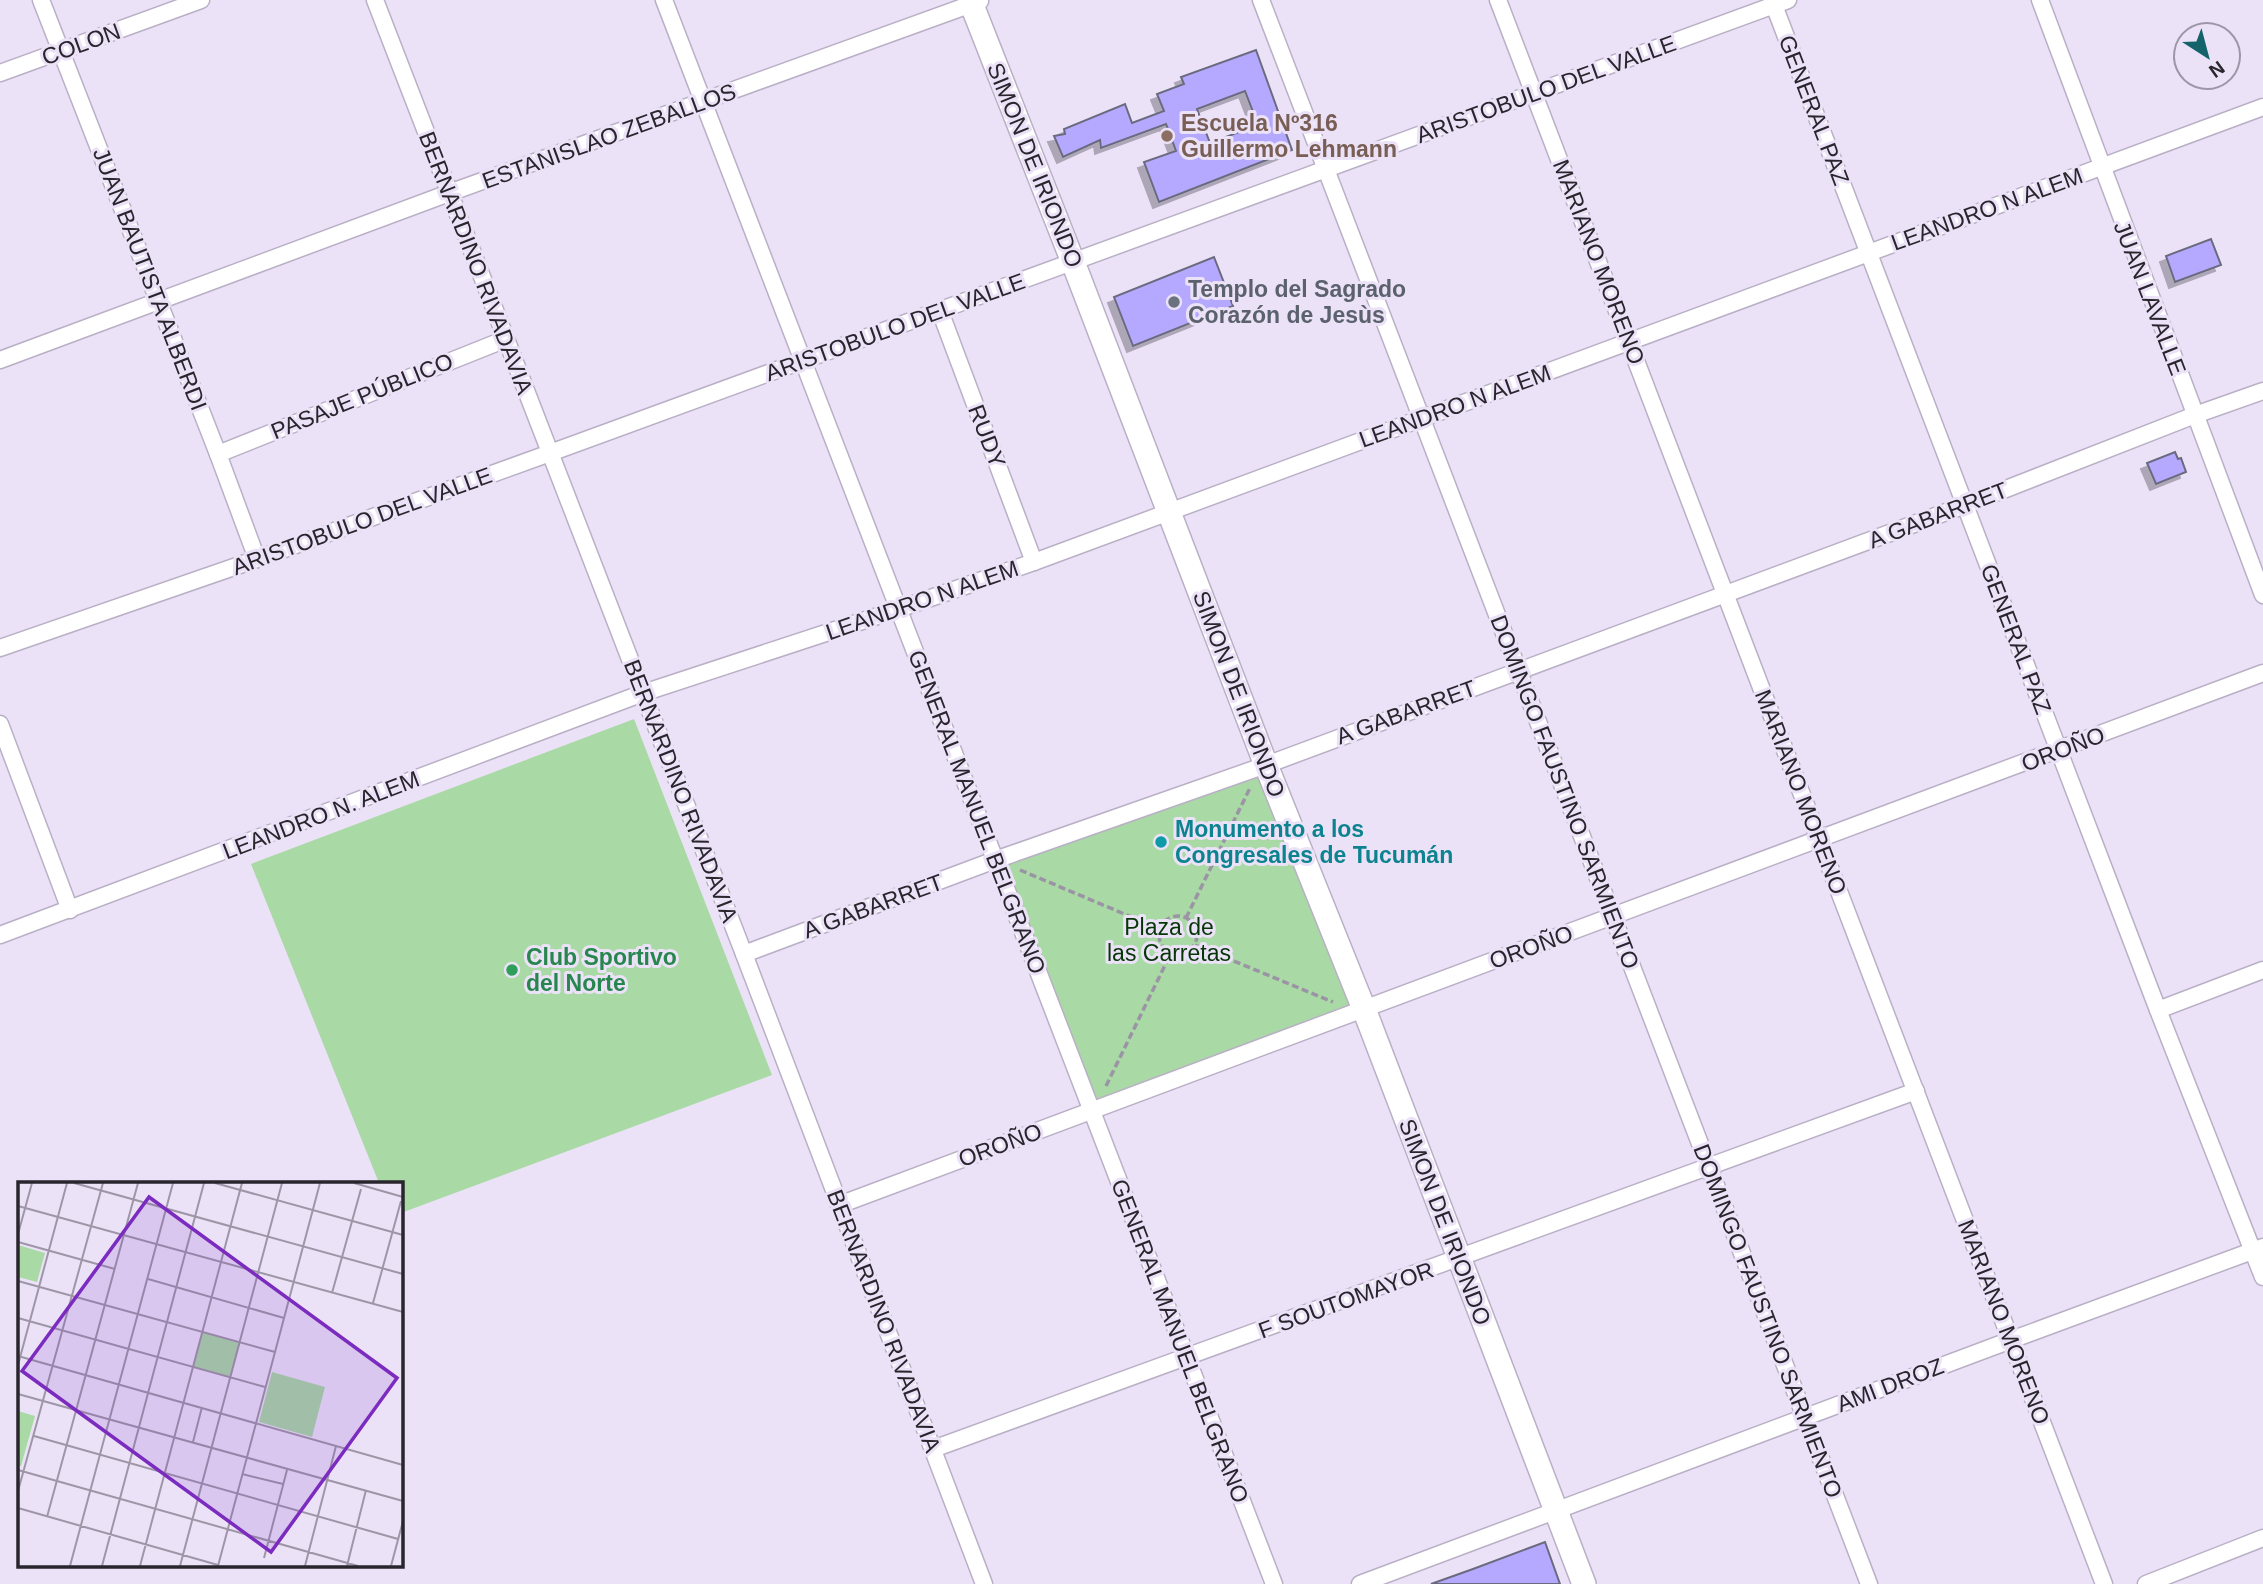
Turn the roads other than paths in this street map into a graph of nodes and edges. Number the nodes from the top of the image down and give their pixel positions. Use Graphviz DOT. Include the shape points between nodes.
graph roads {
  1 [pos="41,0"];
  2 [pos="201,0"];
  3 [pos="375,0"];
  4 [pos="664,0"];
  5 [pos="1261,0"];
  6 [pos="1499,0"];
  7 [pos="2040,0"];
  8 [pos="974,1"];
  9 [pos="1778,2"];
  10 [pos="61,50"];
  11 [pos="0,73"];
  12 [pos="1534,93"];
  13 [pos="704,102"];
  14 [pos="2263,107"];
  15 [pos="2101,167"];
  16 [pos="1326,170"];
  17 [pos="449,193"];
  18 [pos="1869,253"];
  19 [pos="1073,262"];
  20 [pos="159,300"];
  21 [pos="940,311"];
  22 [pos="506,338"];
  23 [pos="1629,341"];
  24 [pos="0,360"];
  25 [pos="803,361"];
  26 [pos="2263,391"];
  27 [pos="2195,415"];
  28 [pos="1421,418"];
  29 [pos="550,453"];
  30 [pos="218,454"];
  31 [pos="1965,505"];
  32 [pos="1168,512"];
  33 [pos="257,559"];
  34 [pos="1034,562"];
  35 [pos="1726,594"];
  36 [pos="2263,595"];
  37 [pos="899,609"];
  38 [pos="0,648"];
  39 [pos="1518,671"];
  40 [pos="2263,673"];
  41 [pos="643,693"];
  42 [pos="0,724"];
  43 [pos="2059,750"];
  44 [pos="1261,771"];
  45 [pos="1819,839"];
  46 [pos="995,860"];
  47 [pos="69,909"];
  48 [pos="1613,916"];
  49 [pos="0,935"];
  50 [pos="744,954"];
  51 [pos="2263,970"];
  52 [pos="1364,1009"];
  53 [pos="2158,1010"];
  54 [pos="1916,1091"];
  55 [pos="1092,1112"];
  56 [pos="1709,1167"];
  57 [pos="839,1205"];
  58 [pos="2258,1249"];
  59 [pos="1458,1259"];
  60 [pos="2263,1278"];
  61 [pos="2011,1340"];
  62 [pos="1186,1357"];
  63 [pos="1805,1417"];
  64 [pos="933,1449"];
  65 [pos="1555,1510"];
  66 [pos="2263,1538"];
  67 [pos="984,1584"];
  68 [pos="1274,1584"];
  69 [pos="1360,1584"];
  70 [pos="1584,1584"];
  71 [pos="1869,1584"];
  72 [pos="2104,1584"];
  73 [pos="2146,1584"];
  1 -- 10 [label="street, JUAN BAUTISTA ALBERDI"];
  2 -- 10 [label="street, COLON"];
  3 -- 17 [label="street, BERNARDINO RIVADAVIA"];
  4 -- 13 [label="street, GENERAL MANUEL BELGRANO"];
  5 -- 16 [label="street, DOMINGO FAUSTINO SARMIENTO"];
  6 -- 12 [label="street, MARIANO MORENO"];
  7 -- 15 [label="street, JUAN LAVALLE"];
  8 -- 13 [label="street, ESTANISLAO ZEBALLOS"];
  8 -- 19 [label="main road, SIMON DE IRIONDO"];
  9 -- 12 [label="street, ARISTOBULO DEL VALLE"];
  9 -- 18 [label="street, GENERAL PAZ"];
  10 -- 11 [label="street, COLON"];
  10 -- 20 [label="street, JUAN BAUTISTA ALBERDI"];
  12 -- 16 [label="street, ARISTOBULO DEL VALLE"];
  12 -- 23 [label="street, MARIANO MORENO"];
  13 -- 17 [label="street, ESTANISLAO ZEBALLOS"];
  13 -- 25 [label="street, GENERAL MANUEL BELGRANO"];
  14 -- 15 [label="street, LEANDRO N ALEM"];
  15 -- 18 [label="street, LEANDRO N ALEM"];
  15 -- 27 [label="street, JUAN LAVALLE"];
  16 -- 19 [label="street, ARISTOBULO DEL VALLE"];
  16 -- 28 [label="street, DOMINGO FAUSTINO SARMIENTO"];
  17 -- 20 [label="street, ESTANISLAO ZEBALLOS"];
  17 -- 22 [label="street, BERNARDINO RIVADAVIA"];
  18 -- 23 [label="street, LEANDRO N ALEM"];
  18 -- 31 [label="street, GENERAL PAZ"];
  19 -- 21 [label="street, ARISTOBULO DEL VALLE"];
  19 -- 32 [label="main road, SIMON DE IRIONDO"];
  20 -- 24 [label="street, ESTANISLAO ZEBALLOS"];
  20 -- 30 [label="street, JUAN BAUTISTA ALBERDI"];
  21 -- 25 [label="street, ARISTOBULO DEL VALLE"];
  21 -- 34 [label="street, RUDY"];
  22 -- 29 [label="street, BERNARDINO RIVADAVIA"];
  22 -- 30 [label="street, PASAJE PÚBLICO"];
  23 -- 28 [label="street, LEANDRO N ALEM"];
  23 -- 35 [label="street, MARIANO MORENO"];
  25 -- 29 [label="street, ARISTOBULO DEL VALLE"];
  25 -- 37 [label="street, GENERAL MANUEL BELGRANO"];
  26 -- 27 [label="street, A GABARRET"];
  27 -- 31 [label="street, A GABARRET"];
  27 -- 36 [label="street, JUAN LAVALLE"];
  28 -- 32 [label="street, LEANDRO N ALEM"];
  28 -- 39 [label="street, DOMINGO FAUSTINO SARMIENTO"];
  29 -- 33 [label="street, ARISTOBULO DEL VALLE"];
  29 -- 41 [label="street, BERNARDINO RIVADAVIA"];
  30 -- 33 [label="street, JUAN BAUTISTA ALBERDI"];
  31 -- 35 [label="street, A GABARRET"];
  31 -- 43 [label="street, GENERAL PAZ"];
  32 -- 34 [label="street, LEANDRO N ALEM"];
  32 -- 44 [label="main road, SIMON DE IRIONDO"];
  33 -- 38 [label="street, ARISTOBULO DEL VALLE"];
  34 -- 37 [label="street, LEANDRO N ALEM"];
  35 -- 39 [label="street, A GABARRET"];
  35 -- 45 [label="street, MARIANO MORENO"];
  37 -- 41 [label="street, LEANDRO N ALEM"];
  37 -- 46 [label="street, GENERAL MANUEL BELGRANO"];
  39 -- 44 [label="street, A GABARRET"];
  39 -- 48 [label="street, DOMINGO FAUSTINO SARMIENTO"];
  40 -- 43 [label="street, OROÑO"];
  41 -- 47 [label="street, LEANDRO N. ALEM"];
  41 -- 50 [label="street, BERNARDINO RIVADAVIA"];
  42 -- 47 [label="street"];
  43 -- 45 [label="street, OROÑO"];
  43 -- 53 [label="street, GENERAL PAZ"];
  44 -- 46 [label="street, A GABARRET"];
  44 -- 52 [label="main road, SIMON DE IRIONDO"];
  45 -- 48 [label="street, OROÑO"];
  45 -- 54 [label="street, MARIANO MORENO"];
  46 -- 50 [label="street, A GABARRET"];
  46 -- 55 [label="street, GENERAL MANUEL BELGRANO"];
  47 -- 49 [label="street, LEANDRO N. ALEM"];
  48 -- 52 [label="street, OROÑO"];
  48 -- 56 [label="street, DOMINGO FAUSTINO SARMIENTO"];
  50 -- 57 [label="street, BERNARDINO RIVADAVIA"];
  51 -- 53 [label="street"];
  52 -- 55 [label="street, OROÑO"];
  52 -- 59 [label="main road, SIMON DE IRIONDO"];
  53 -- 58 [label="street, GENERAL PAZ"];
  54 -- 56 [label="street, F SOUTOMAYOR"];
  54 -- 61 [label="street, MARIANO MORENO"];
  55 -- 57 [label="street, OROÑO"];
  55 -- 62 [label="street, GENERAL MANUEL BELGRANO"];
  56 -- 59 [label="street, F SOUTOMAYOR"];
  56 -- 63 [label="street, DOMINGO FAUSTINO SARMIENTO"];
  57 -- 64 [label="street, BERNARDINO RIVADAVIA"];
  58 -- 60 [label="street, GENERAL PAZ"];
  58 -- 61 [label="street, AMI DROZ"];
  59 -- 62 [label="street, F SOUTOMAYOR"];
  59 -- 65 [label="main road, SIMON DE IRIONDO"];
  61 -- 63 [label="street, AMI DROZ"];
  61 -- 72 [label="street, MARIANO MORENO"];
  62 -- 64 [label="street, F SOUTOMAYOR"];
  62 -- 68 [label="street, GENERAL MANUEL BELGRANO"];
  63 -- 65 [label="street, AMI DROZ"];
  63 -- 71 [label="street, DOMINGO FAUSTINO SARMIENTO"];
  64 -- 67 [label="street, BERNARDINO RIVADAVIA"];
  65 -- 69 [label="street, AMI DROZ"];
  65 -- 70 [label="main road, SIMON DE IRIONDO"];
  66 -- 73 [label="street"];
}
